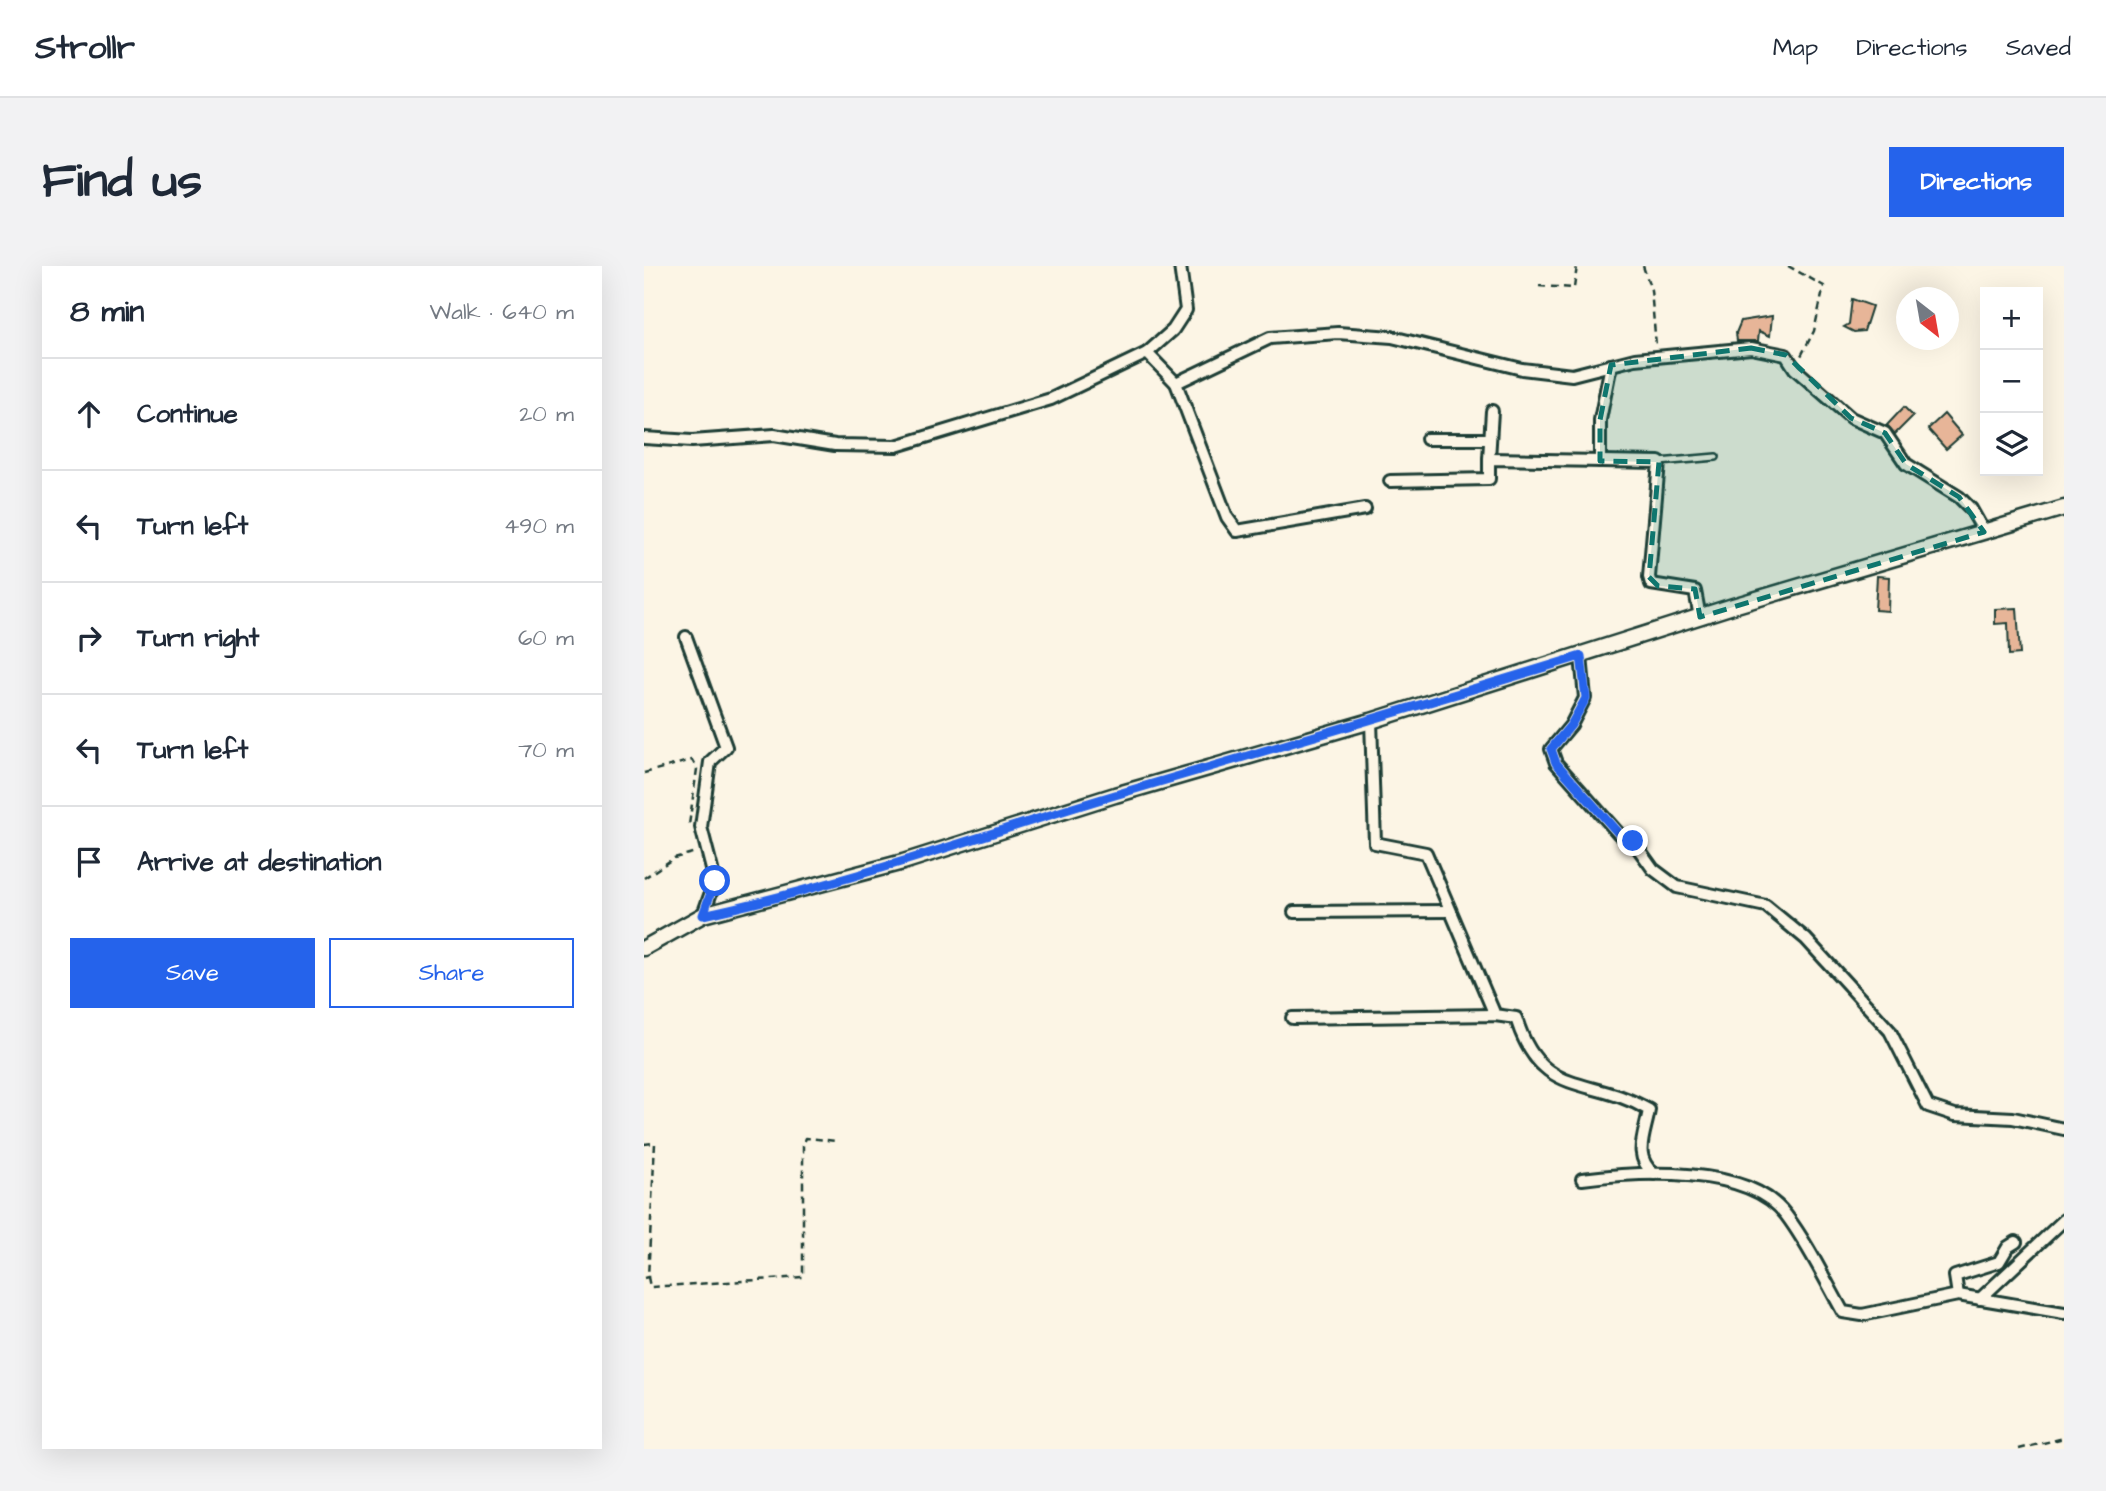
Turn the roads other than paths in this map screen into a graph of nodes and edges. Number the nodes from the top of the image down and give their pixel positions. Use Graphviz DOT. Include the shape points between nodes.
graph roads {
  1 [pos="1180,266"];
  2 [pos="1147,353"];
  3 [pos="1611,365"];
  4 [pos="1176,383"];
  5 [pos="1492,411"];
  6 [pos="644,438"];
  7 [pos="1427,439"];
  8 [pos="1490,439"];
  9 [pos="1716,457"];
  10 [pos="1489,459"];
  11 [pos="1600,461"];
  12 [pos="1659,462"];
  13 [pos="1390,481"];
  14 [pos="2064,508"];
  15 [pos="1365,509"];
  16 [pos="1984,532"];
  17 [pos="1699,617"];
  18 [pos="686,637"];
  19 [pos="1581,656"];
  20 [pos="1371,721"];
  21 [pos="1450,911"];
  22 [pos="1294,912"];
  23 [pos="703,915"];
  24 [pos="644,948"];
  25 [pos="1495,1015"];
  26 [pos="1292,1018"];
  27 [pos="2064,1129"];
  28 [pos="1654,1174"];
  29 [pos="1582,1179"];
  30 [pos="2064,1220"];
  31 [pos="2016,1242"];
  32 [pos="1958,1295"];
  33 [pos="1980,1299"];
  34 [pos="2064,1313"];
  1 -- 2 [label="street" via="1186,310 1173,330"];
  2 -- 4 [label="street"];
  2 -- 6 [label="street" via="1051,399 896,446 835,445 774,435 692,441"];
  3 -- 4 [label="street" via="1560,374 1392,337 1338,333 1270,338"];
  3 -- 11 [label="street" via="1600,420"];
  3 -- 16 [label="street" via="1751,348 1786,355 1794,369 1852,418 1885,433 1906,464 1959,497"];
  4 -- 15 [label="street" via="1227,517 1237,531"];
  5 -- 8 [label="street"];
  7 -- 8 [label="street"];
  8 -- 10 [label="street"];
  9 -- 12 [label="lane"];
  10 -- 11 [label="street"];
  10 -- 13 [label="street" via="1489,479"];
  11 -- 12 [label="street"];
  12 -- 17 [label="street" via="1649,577 1658,586 1695,592"];
  14 -- 16 [label="street"];
  16 -- 17 [label="street"];
  17 -- 19 [label="street"];
  18 -- 23 [label="street" via="726,747 710,762 701,827 715,881"];
  19 -- 20 [label="street"];
  19 -- 27 [label="street" via="1586,698 1551,749 1556,763 1619,834 1633,841 1653,869 1677,887 1766,906 1806,939 1890,1031 1928,1106 1955,1115 2013,1118"];
  20 -- 21 [label="street" via="1376,843 1426,853"];
  20 -- 23 [label="street" via="903,862"];
  21 -- 22 [label="street"];
  21 -- 25 [label="street"];
  23 -- 24 [label="street"];
  25 -- 26 [label="street"];
  25 -- 28 [label="street" via="1516,1018 1529,1053 1543,1068 1649,1110 1640,1152 1643,1165"];
  28 -- 29 [label="street"];
  28 -- 32 [label="street" via="1737,1184 1766,1196 1786,1213 1843,1312 1862,1315"];
  30 -- 33 [label="street"];
  31 -- 32 [label="street" via="1999,1262 1955,1276"];
  32 -- 33 [label="street"];
  33 -- 34 [label="street"];
}
